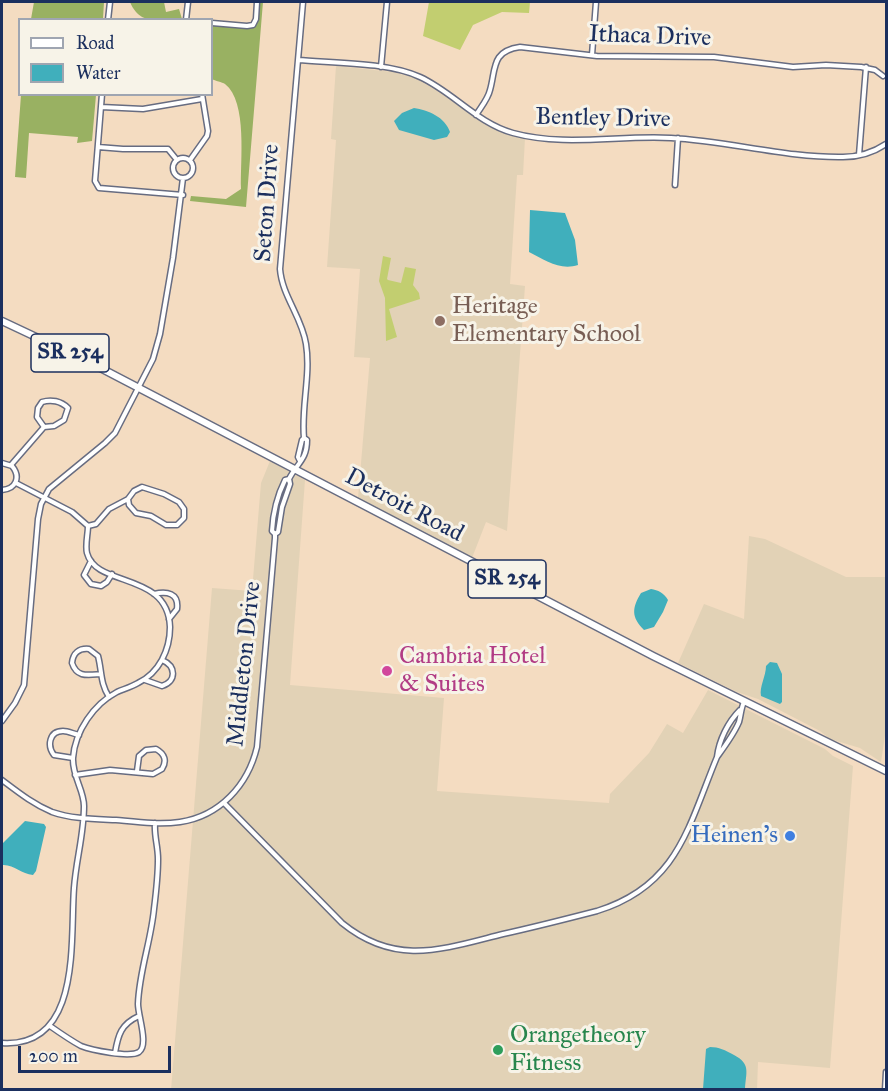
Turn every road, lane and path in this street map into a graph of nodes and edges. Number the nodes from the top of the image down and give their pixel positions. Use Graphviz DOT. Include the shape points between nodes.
graph roads {
  1 [pos="110,2"];
  2 [pos="188,2"];
  3 [pos="257,2"];
  4 [pos="303,2"];
  5 [pos="387,2"];
  6 [pos="596,2"];
  7 [pos="108,18"];
  8 [pos="186,18"];
  9 [pos="213,23"];
  10 [pos="592,55"];
  11 [pos="298,60"];
  12 [pos="381,67"];
  13 [pos="866,68"];
  14 [pos="883,76"];
  15 [pos="102,96"];
  16 [pos="202,97"];
  17 [pos="101,107"];
  18 [pos="476,115"];
  19 [pos="678,138"];
  20 [pos="886,144"];
  21 [pos="98,147"];
  22 [pos="860,155"];
  23 [pos="177,160"];
  24 [pos="190,160"];
  25 [pos="183,178"];
  26 [pos="675,185"];
  27 [pos="183,195"];
  28 [pos="2,321"];
  29 [pos="138,387"];
  30 [pos="44,427"];
  31 [pos="2,463"];
  32 [pos="11,465"];
  33 [pos="294,469"];
  34 [pos="16,483"];
  35 [pos="2,490"];
  36 [pos="44,497"];
  37 [pos="128,499"];
  38 [pos="88,526"];
  39 [pos="91,561"];
  40 [pos="112,574"];
  41 [pos="154,594"];
  42 [pos="169,619"];
  43 [pos="162,660"];
  44 [pos="100,674"];
  45 [pos="144,680"];
  46 [pos="109,697"];
  47 [pos="744,702"];
  48 [pos="2,721"];
  49 [pos="79,735"];
  50 [pos="73,758"];
  51 [pos="137,771"];
  52 [pos="886,771"];
  53 [pos="75,775"];
  54 [pos="2,780"];
  55 [pos="224,803"];
  56 [pos="83,818"];
  57 [pos="155,823"];
  58 [pos="139,1016"];
  59 [pos="50,1026"];
  60 [pos="2,1042"];
  61 [pos="115,1053"];
  62 [pos="886,1072"];
  63 [pos="885,1089"];
  1 -- 7 [label="street"];
  2 -- 8 [label="street"];
  3 -- 9 [label="street" via="253,25"];
  4 -- 11 [label="street, Seton Drive"];
  5 -- 12 [label="street"];
  6 -- 10 [label="street"];
  10 -- 13 [label="street, Ithaca Drive" via="714,57 793,67"];
  10 -- 18 [label="street, Ithaca Drive" via="527,47 508,50 494,65 490,93"];
  11 -- 12 [label="street, Bentley Drive"];
  11 -- 33 [label="street, Seton Drive" via="280,269 307,346 303,417 307,440 303,459"];
  12 -- 18 [label="street, Bentley Drive" via="417,75"];
  13 -- 14 [label="street, Ithaca Drive"];
  13 -- 22 [label="street"];
  15 -- 17 [label="street"];
  16 -- 17 [label="street" via="143,109"];
  16 -- 24 [label="street" via="208,131"];
  17 -- 21 [label="street"];
  18 -- 19 [label="street, Bentley Drive" via="501,129 527,136 582,140"];
  19 -- 22 [label="street, Bentley Drive" via="784,153 845,158"];
  19 -- 26 [label="street"];
  20 -- 22 [label="street, Bentley Drive"];
  21 -- 23 [label="street" via="168,149"];
  21 -- 27 [label="street" via="95,181 99,188"];
  23 -- 24 [label="street"];
  23 -- 25 [label="street" via="174,172"];
  24 -- 25 [label="street" via="193,171"];
  25 -- 27 [label="street"];
  27 -- 29 [label="street" via="160,334 153,359"];
  28 -- 29 [label="main road, Detroit Road / SR 254"];
  29 -- 33 [label="main road, Detroit Road / SR 254"];
  29 -- 36 [label="street" via="112,437 57,481"];
  30 -- 30 [label="street" via="64,420 68,408 53,401 42,402 37,417"];
  30 -- 32 [label="street"];
  31 -- 32 [label="street"];
  32 -- 34 [label="street" via="17,475"];
  33 -- 47 [label="main road, Detroit Road / SR 254"];
  33 -- 55 [label="street, Middleton Drive" via="275,534 257,747 244,780"];
  34 -- 35 [label="street"];
  34 -- 36 [label="street"];
  36 -- 38 [label="street"];
  36 -- 48 [label="street" via="38,519 24,685"];
  37 -- 37 [label="street" via="142,487 164,494 183,505 184,518 177,525 166,525 133,511"];
  37 -- 38 [label="street" via="109,509 94,526"];
  38 -- 39 [label="street" via="87,550"];
  39 -- 40 [label="street"];
  39 -- 40 [label="street" via="84,575 91,584 101,586"];
  40 -- 41 [label="street"];
  41 -- 42 [label="street"];
  41 -- 42 [label="street" via="167,592 176,599 177,609"];
  42 -- 43 [label="street"];
  43 -- 45 [label="street"];
  43 -- 45 [label="street" via="172,668 171,681 162,686"];
  44 -- 44 [label="street" via="95,652 85,649 75,653 72,663 78,673"];
  44 -- 46 [label="street"];
  45 -- 46 [label="street"];
  46 -- 49 [label="street" via="87,720"];
  47 -- 52 [label="main road, Detroit Road / SR 254"];
  47 -- 55 [label="street" via="719,743 717,757 677,852 662,873 639,893 615,906 447,948 424,952 390,948 350,929"];
  49 -- 50 [label="street"];
  49 -- 50 [label="street" via="62,731 50,741 54,755"];
  50 -- 53 [label="street"];
  51 -- 51 [label="street" via="160,772 165,757 156,749 146,750 139,756"];
  51 -- 53 [label="street"];
  53 -- 56 [label="street" via="83,798"];
  54 -- 56 [label="street, Middleton Drive" via="37,805 61,815"];
  55 -- 57 [label="street, Middleton Drive" via="186,821"];
  56 -- 57 [label="street, Middleton Drive"];
  56 -- 59 [label="street" via="74,888 71,963 61,1003"];
  57 -- 58 [label="street" via="158,859 154,912 138,997"];
  58 -- 61 [label="street" via="121,1029"];
  58 -- 61 [label="street" via="142,1048 134,1054"];
  59 -- 60 [label="street" via="32,1040"];
  59 -- 61 [label="street" via="84,1047"];
  62 -- 63 [label="street"];
}
